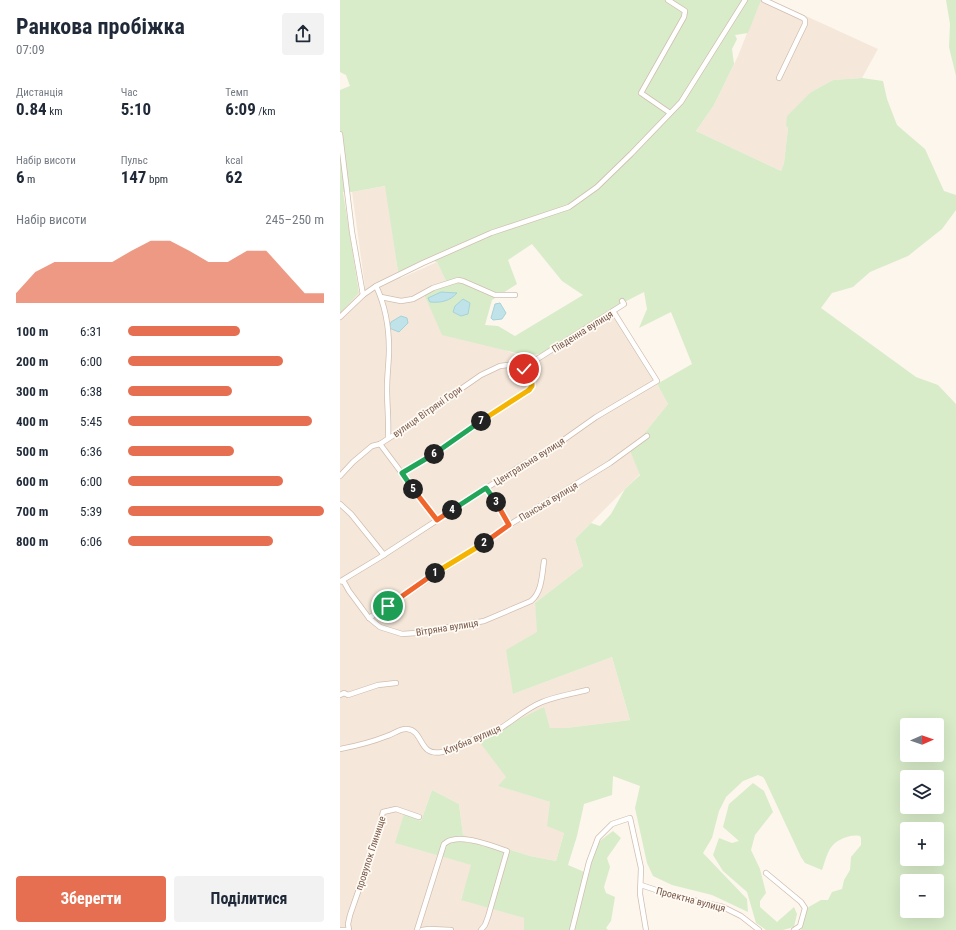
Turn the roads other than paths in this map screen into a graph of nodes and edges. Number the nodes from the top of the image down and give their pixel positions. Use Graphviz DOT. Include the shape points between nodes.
graph roads {
  1 [pos="668,0"];
  2 [pos="745,0"];
  3 [pos="764,0"];
  4 [pos="779,78"];
  5 [pos="670,113"];
  6 [pos="340,134"];
  7 [pos="376,286"];
  8 [pos="363,295"];
  9 [pos="515,295"];
  10 [pos="381,297"];
  11 [pos="622,301"];
  12 [pos="613,311"];
  13 [pos="340,317"];
  14 [pos="523,368"];
  15 [pos="647,436"];
  16 [pos="388,438"];
  17 [pos="380,444"];
  18 [pos="402,473"];
  19 [pos="340,476"];
  20 [pos="486,488"];
  21 [pos="340,504"];
  22 [pos="437,520"];
  23 [pos="509,525"];
  24 [pos="384,555"];
  25 [pos="544,561"];
  26 [pos="340,581"];
  27 [pos="369,618"];
  28 [pos="396,683"];
  29 [pos="587,690"];
  30 [pos="340,695"];
  31 [pos="340,749"];
  32 [pos="419,817"];
  33 [pos="766,873"];
  34 [pos="641,885"];
  35 [pos="340,930"];
  36 [pos="348,930"];
  37 [pos="417,930"];
  38 [pos="422,930"];
  39 [pos="451,930"];
  40 [pos="482,930"];
  41 [pos="572,930"];
  42 [pos="646,930"];
  43 [pos="759,930"];
  44 [pos="794,930"];
  1 -- 5 [label="street" via="685,11 684,17 641,93"];
  2 -- 5 [label="street" via="681,102"];
  3 -- 4 [label="street" via="805,20"];
  5 -- 7 [label="street" via="597,187 569,207 491,233"];
  6 -- 8 [label="street"];
  7 -- 8 [label="street"];
  7 -- 10 [label="street"];
  8 -- 13 [label="street"];
  9 -- 10 [label="street" via="495,295 458,280 433,288 413,299 401,301"];
  10 -- 16 [label="street" via="389,350"];
  11 -- 12 [label="street, Південна вулиця" via="624,304"];
  12 -- 14 [label="street, Південна вулиця"];
  12 -- 20 [label="street, Центральна вулиця" via="657,381"];
  14 -- 16 [label="street, вулиця Вітряні Гори" via="508,365 492,369"];
  14 -- 18 [label="street" via="532,384 530,388 442,449"];
  15 -- 23 [label="street, Панська вулиця" via="610,463"];
  16 -- 17 [label="street, вулиця Вітряні Гори"];
  17 -- 18 [label="street"];
  17 -- 19 [label="street, вулиця Вітряні Гори" via="365,451"];
  18 -- 22 [label="street"];
  20 -- 22 [label="street, Центральна вулиця"];
  20 -- 23 [label="street"];
  21 -- 24 [label="street"];
  22 -- 24 [label="street, Центральна вулиця"];
  23 -- 27 [label="street, Панська вулиця"];
  24 -- 26 [label="street, Центральна вулиця"];
  25 -- 27 [label="street, Вітряна вулиця" via="536,597 484,621 402,634 380,627"];
  26 -- 27 [label="street, Вітряна вулиця" via="344,582"];
  28 -- 30 [label="street"];
  29 -- 31 [label="street, Клубна вулиця" via="543,702 501,728 440,753 427,750 416,733 408,729"];
  32 -- 36 [label="street, провулок Глинище" via="396,809 383,812 350,915"];
  33 -- 44 [label="street" via="805,908 800,926"];
  34 -- 41 [label="street, Проектна вулиця" via="641,868 630,818 612,824 598,838 589,862"];
  34 -- 42 [label="street, Проектна вулиця" via="641,904"];
  34 -- 43 [label="street, Проектна вулиця" via="723,907 742,916"];
  35 -- 36 [label="street"];
  37 -- 40 [label="street" via="444,844 457,839 507,850"];
  38 -- 39 [label="street"];
}
